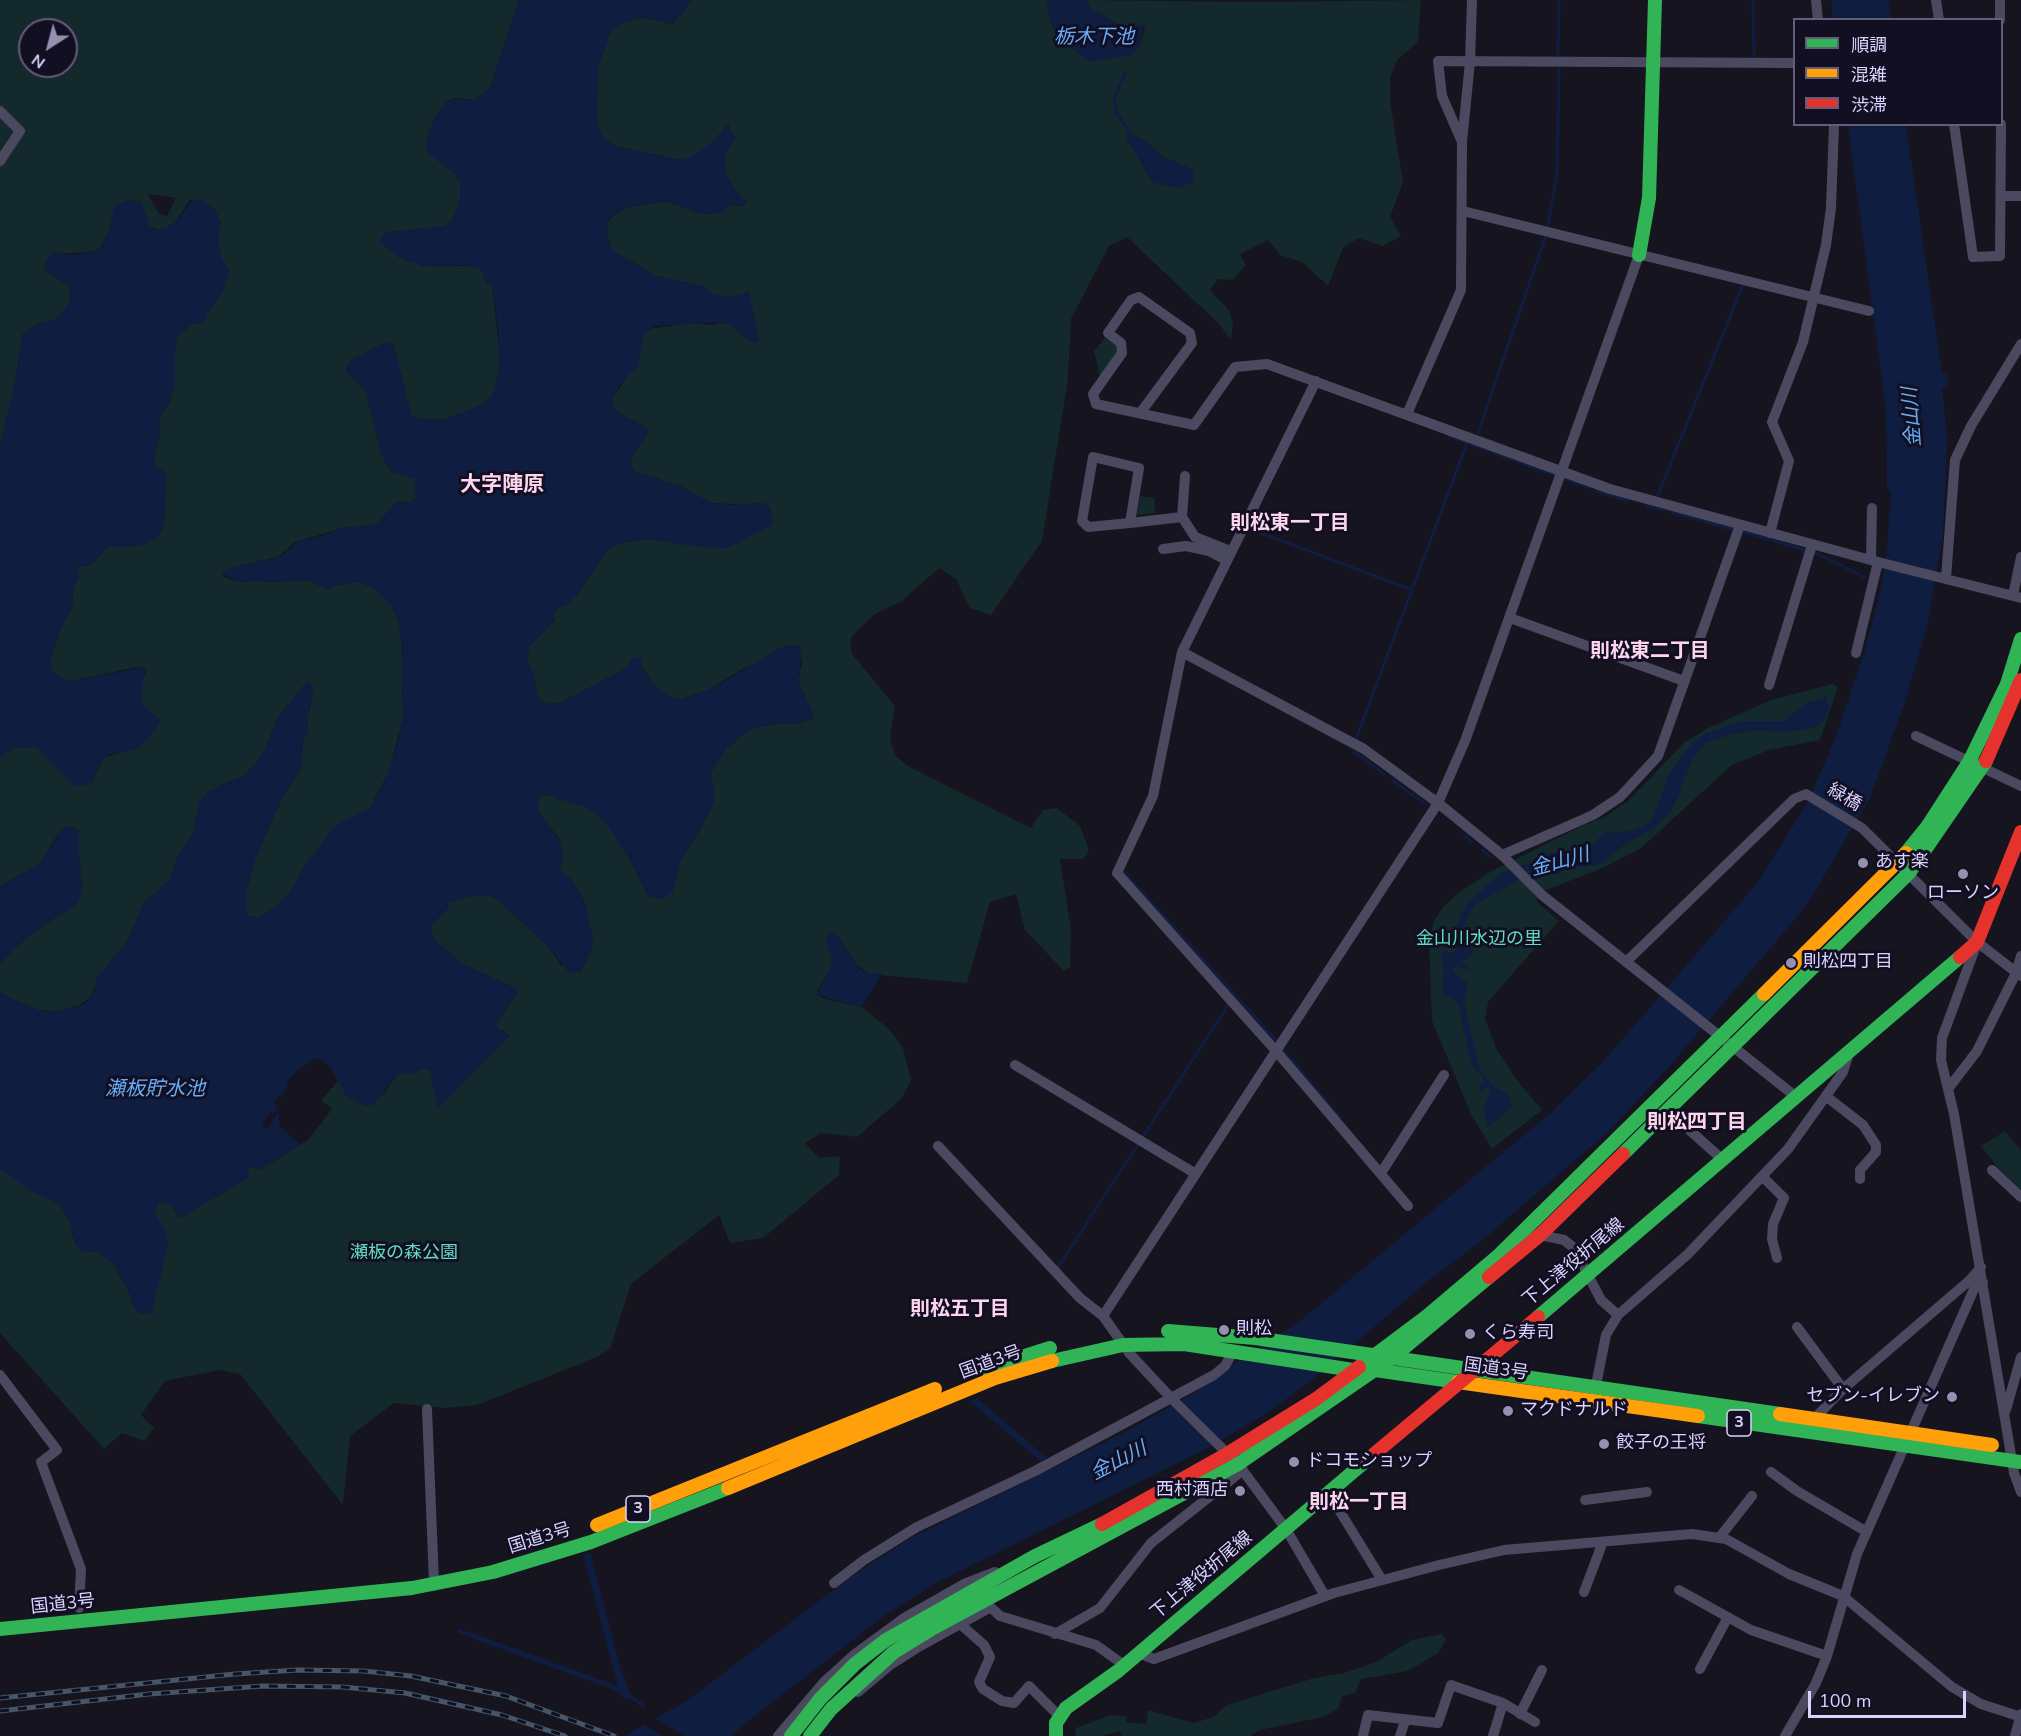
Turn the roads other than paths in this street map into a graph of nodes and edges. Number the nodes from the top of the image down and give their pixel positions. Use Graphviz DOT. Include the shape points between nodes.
graph roads {
  1 [pos="1472,0"];
  2 [pos="1655,0"];
  3 [pos="1816,0"];
  4 [pos="1936,0"];
  5 [pos="2000,0"];
  6 [pos="1818,18"];
  7 [pos="1939,18"];
  8 [pos="2000,18"];
  9 [pos="1470,62"];
  10 [pos="1654,62"];
  11 [pos="1793,63"];
  12 [pos="0,112"];
  13 [pos="1834,126"];
  14 [pos="1954,126"];
  15 [pos="2001,126"];
  16 [pos="1462,142"];
  17 [pos="0,161"];
  18 [pos="2001,196"];
  19 [pos="2021,196"];
  20 [pos="1463,211"];
  21 [pos="1639,255"];
  22 [pos="1815,298"];
  23 [pos="1869,311"];
  24 [pos="2021,344"];
  25 [pos="1316,381"];
  26 [pos="1141,412"];
  27 [pos="1407,414"];
  28 [pos="1563,471"];
  29 [pos="1185,476"];
  30 [pos="1872,508"];
  31 [pos="1182,517"];
  32 [pos="1130,523"];
  33 [pos="1740,525"];
  34 [pos="1770,533"];
  35 [pos="1812,545"];
  36 [pos="1163,549"];
  37 [pos="1228,555"];
  38 [pos="2021,557"];
  39 [pos="1876,561"];
  40 [pos="1944,577"];
  41 [pos="2017,596"];
  42 [pos="1510,618"];
  43 [pos="2021,639"];
  44 [pos="1182,652"];
  45 [pos="1856,653"];
  46 [pos="2021,680"];
  47 [pos="1684,681"];
  48 [pos="1769,685"];
  49 [pos="1916,736"];
  50 [pos="1969,762"];
  51 [pos="1983,769"];
  52 [pos="2021,786"];
  53 [pos="1438,803"];
  54 [pos="2021,832"];
  55 [pos="2018,846"];
  56 [pos="1502,855"];
  57 [pos="1899,862"];
  58 [pos="1909,873"];
  59 [pos="1977,942"];
  60 [pos="2021,956"];
  61 [pos="1626,962"];
  62 [pos="2019,975"];
  63 [pos="1719,1038"];
  64 [pos="1732,1047"];
  65 [pos="1276,1051"];
  66 [pos="1849,1053"];
  67 [pos="1015,1065"];
  68 [pos="1444,1075"];
  69 [pos="1948,1089"];
  70 [pos="1795,1096"];
  71 [pos="1827,1097"];
  72 [pos="1667,1110"];
  73 [pos="938,1146"];
  74 [pos="1724,1161"];
  75 [pos="1992,1170"];
  76 [pos="1381,1173"];
  77 [pos="1196,1174"];
  78 [pos="1762,1176"];
  79 [pos="1860,1179"];
  80 [pos="2021,1197"];
  81 [pos="1408,1206"];
  82 [pos="1540,1235"];
  83 [pos="1777,1258"];
  84 [pos="1981,1267"];
  85 [pos="1588,1276"];
  86 [pos="1983,1282"];
  87 [pos="1618,1315"];
  88 [pos="1103,1316"];
  89 [pos="1797,1327"];
  90 [pos="1120,1340"];
  91 [pos="1237,1351"];
  92 [pos="1392,1358"];
  93 [pos="2021,1358"];
  94 [pos="1375,1363"];
  95 [pos="1353,1370"];
  96 [pos="1475,1370"];
  97 [pos="0,1375"];
  98 [pos="1457,1383"];
  99 [pos="1595,1388"];
  100 [pos="1843,1389"];
  101 [pos="1171,1398"];
  102 [pos="1595,1402"];
  103 [pos="427,1408"];
  104 [pos="2005,1413"];
  105 [pos="1812,1420"];
  106 [pos="1908,1441"];
  107 [pos="1227,1454"];
  108 [pos="2017,1455"];
  109 [pos="1240,1467"];
  110 [pos="1771,1472"];
  111 [pos="1329,1492"];
  112 [pos="1647,1492"];
  113 [pos="2021,1492"];
  114 [pos="1752,1496"];
  115 [pos="1585,1500"];
  116 [pos="1286,1529"];
  117 [pos="1867,1532"];
  118 [pos="1719,1538"];
  119 [pos="1601,1547"];
  120 [pos="1035,1556"];
  121 [pos="434,1577"];
  122 [pos="1382,1580"];
  123 [pos="834,1583"];
  124 [pos="1679,1590"];
  125 [pos="1584,1592"];
  126 [pos="1325,1596"];
  127 [pos="1843,1596"];
  128 [pos="986,1604"];
  129 [pos="79,1608"];
  130 [pos="0,1616"];
  131 [pos="1728,1617"];
  132 [pos="959,1623"];
  133 [pos="0,1629"];
  134 [pos="1054,1634"];
  135 [pos="890,1646"];
  136 [pos="1138,1653"];
  137 [pos="1827,1656"];
  138 [pos="1124,1665"];
  139 [pos="1700,1669"];
  140 [pos="1542,1670"];
  141 [pos="1503,1703"];
  142 [pos="1520,1714"];
  143 [pos="1059,1716"];
  144 [pos="2021,1716"];
  145 [pos="1405,1721"];
  146 [pos="1535,1722"];
  147 [pos="778,1736"];
  148 [pos="791,1736"];
  149 [pos="810,1736"];
  150 [pos="815,1736"];
  151 [pos="1056,1736"];
  152 [pos="1363,1736"];
  153 [pos="1400,1736"];
  154 [pos="1493,1736"];
  155 [pos="1785,1736"];
  156 [pos="2015,1736"];
  1 -- 9 [label="street"];
  2 -- 10 [label="main road"];
  3 -- 6 [label="street"];
  4 -- 7 [label="street"];
  5 -- 8 [label="street"];
  9 -- 10 [label="street"];
  9 -- 16 [label="street"];
  9 -- 16 [label="street" via="1437,61 1442,96"];
  10 -- 11 [label="street"];
  10 -- 21 [label="main road" via="1649,198"];
  12 -- 17 [label="street" via="20,131"];
  13 -- 22 [label="street" via="1831,208"];
  14 -- 18 [label="street" via="1973,257 2000,256"];
  15 -- 18 [label="street"];
  16 -- 20 [label="street"];
  18 -- 19 [label="street"];
  20 -- 21 [label="street"];
  20 -- 27 [label="street" via="1461,290"];
  21 -- 22 [label="street"];
  21 -- 28 [label="street"];
  22 -- 23 [label="street"];
  22 -- 34 [label="street" via="1803,342 1772,422 1789,461"];
  24 -- 40 [label="street" via="1955,460"];
  25 -- 26 [label="street" via="1267,364 1235,367 1194,425"];
  25 -- 27 [label="street"];
  25 -- 37 [label="street"];
  26 -- 26 [label="street" via="1096,404 1093,394 1122,353 1121,343 1108,333 1131,300 1139,297 1190,333 1192,343"];
  27 -- 28 [label="street"];
  28 -- 33 [label="street" via="1610,489"];
  28 -- 42 [label="street"];
  29 -- 31 [label="street"];
  30 -- 39 [label="street"];
  31 -- 32 [label="street"];
  31 -- 37 [label="street" via="1195,537"];
  32 -- 32 [label="street" via="1088,527 1082,521 1093,457 1139,468"];
  33 -- 34 [label="street"];
  33 -- 47 [label="street"];
  34 -- 35 [label="street"];
  35 -- 39 [label="street"];
  35 -- 48 [label="street"];
  36 -- 37 [label="street" via="1186,546"];
  37 -- 44 [label="street"];
  38 -- 41 [label="street"];
  39 -- 40 [label="street"];
  39 -- 45 [label="street"];
  40 -- 41 [label="street"];
  42 -- 47 [label="street"];
  42 -- 53 [label="street"];
  43 -- 50 [label="main road" via="2007,684"];
  44 -- 53 [label="street" via="1364,749"];
  44 -- 65 [label="street" via="1153,796 1117,873"];
  46 -- 51 [label="main road"];
  47 -- 56 [label="street" via="1658,756 1620,798 1593,815"];
  49 -- 50 [label="street"];
  50 -- 51 [label="street"];
  50 -- 57 [label="main road"];
  51 -- 52 [label="street"];
  51 -- 58 [label="main road"];
  53 -- 56 [label="street"];
  53 -- 65 [label="street"];
  54 -- 55 [label="main road, 下上津役折尾線"];
  55 -- 59 [label="main road, 下上津役折尾線"];
  56 -- 61 [label="street" via="1539,891"];
  57 -- 58 [label="street, 緑橋"];
  57 -- 61 [label="street, 緑橋" via="1862,828 1809,795 1794,799"];
  57 -- 63 [label="main road"];
  58 -- 59 [label="street, 緑橋"];
  58 -- 64 [label="main road"];
  59 -- 62 [label="street, 緑橋"];
  59 -- 66 [label="main road, 下上津役折尾線"];
  59 -- 69 [label="street" via="1942,1038 1941,1060"];
  60 -- 62 [label="street"];
  61 -- 63 [label="street"];
  62 -- 69 [label="street" via="1977,1051"];
  63 -- 64 [label="street"];
  63 -- 94 [label="main road" via="1523,1233"];
  64 -- 70 [label="street"];
  64 -- 72 [label="main road"];
  65 -- 76 [label="street"];
  65 -- 77 [label="street"];
  66 -- 70 [label="main road, 下上津役折尾線"];
  66 -- 71 [label="street" via="1843,1072"];
  67 -- 77 [label="street"];
  68 -- 76 [label="street"];
  69 -- 84 [label="street"];
  70 -- 74 [label="main road, 下上津役折尾線"];
  71 -- 78 [label="street"];
  71 -- 79 [label="street" via="1863,1125 1876,1145 1876,1152 1860,1170"];
  72 -- 74 [label="street"];
  72 -- 82 [label="main road"];
  73 -- 88 [label="street" via="1080,1298"];
  74 -- 85 [label="main road, 下上津役折尾線"];
  75 -- 80 [label="street"];
  76 -- 81 [label="street"];
  77 -- 88 [label="street"];
  78 -- 83 [label="street" via="1784,1198 1773,1224"];
  78 -- 87 [label="street" via="1688,1254"];
  82 -- 85 [label="street" via="1564,1240 1574,1248"];
  82 -- 92 [label="main road"];
  84 -- 86 [label="street"];
  84 -- 100 [label="street"];
  85 -- 87 [label="street" via="1601,1300"];
  85 -- 96 [label="main road, 下上津役折尾線"];
  86 -- 104 [label="street"];
  86 -- 106 [label="street" via="1974,1289"];
  87 -- 99 [label="street" via="1606,1335"];
  88 -- 90 [label="street"];
  89 -- 100 [label="street"];
  90 -- 91 [label="main road, 国道3号 / 3"];
  90 -- 94 [label="main road, 国道3号 / 3" via="1195,1332 1349,1353"];
  90 -- 101 [label="street"];
  90 -- 121 [label="main road, 国道3号 / 3" via="995,1378 591,1542 503,1570"];
  91 -- 95 [label="main road, 国道3号 / 3"];
  91 -- 101 [label="street" via="1214,1375"];
  92 -- 94 [label="main road"];
  92 -- 96 [label="main road, 国道3号 / 3"];
  93 -- 104 [label="street"];
  94 -- 95 [label="main road, 国道3号 / 3"];
  94 -- 98 [label="main road, 国道3号 / 3"];
  94 -- 109 [label="main road"];
  95 -- 107 [label="main road" via="1316,1399"];
  96 -- 98 [label="main road, 下上津役折尾線"];
  96 -- 99 [label="main road, 国道3号 / 3"];
  97 -- 129 [label="street" via="57,1450 41,1462 81,1569"];
  98 -- 102 [label="main road, 国道3号 / 3"];
  98 -- 111 [label="main road, 下上津役折尾線"];
  99 -- 102 [label="street"];
  99 -- 105 [label="main road, 国道3号 / 3"];
  100 -- 105 [label="street"];
  101 -- 107 [label="street"];
  101 -- 123 [label="street" via="1035,1471 917,1527"];
  102 -- 106 [label="main road, 国道3号 / 3"];
  103 -- 121 [label="street"];
  104 -- 108 [label="street"];
  105 -- 106 [label="main road, 国道3号 / 3"];
  106 -- 108 [label="main road, 国道3号 / 3"];
  106 -- 117 [label="street"];
  107 -- 109 [label="street"];
  107 -- 120 [label="main road" via="1102,1524"];
  108 -- 113 [label="street"];
  109 -- 116 [label="street"];
  109 -- 128 [label="main road"];
  109 -- 134 [label="street" via="1151,1544 1100,1608"];
  110 -- 117 [label="street"];
  111 -- 116 [label="main road, 下上津役折尾線"];
  111 -- 122 [label="street"];
  112 -- 115 [label="street"];
  114 -- 118 [label="street"];
  116 -- 126 [label="street"];
  116 -- 136 [label="main road, 下上津役折尾線"];
  117 -- 127 [label="street"];
  118 -- 122 [label="street" via="1692,1534 1504,1550"];
  118 -- 127 [label="street"];
  119 -- 125 [label="street"];
  120 -- 135 [label="main road"];
  120 -- 147 [label="street" via="964,1584 904,1618 824,1682"];
  121 -- 129 [label="main road, 国道3号 / 3"];
  121 -- 133 [label="main road, 国道3号 / 3" via="347,1596"];
  122 -- 126 [label="street"];
  124 -- 131 [label="street"];
  126 -- 136 [label="street" via="1154,1659"];
  127 -- 137 [label="street"];
  127 -- 144 [label="street" via="1952,1687 1981,1704"];
  128 -- 132 [label="street"];
  128 -- 134 [label="street" via="1000,1616"];
  128 -- 135 [label="main road"];
  129 -- 130 [label="main road, 国道3号 / 3"];
  131 -- 137 [label="street" via="1751,1630"];
  131 -- 139 [label="street"];
  132 -- 143 [label="street" via="984,1645 990,1657 979,1682 983,1689 1002,1701 1014,1703 1029,1686"];
  132 -- 150 [label="street" via="890,1665"];
  134 -- 138 [label="street" via="1096,1646"];
  135 -- 148 [label="main road" via="855,1664"];
  135 -- 149 [label="main road"];
  136 -- 138 [label="main road, 下上津役折尾線"];
  137 -- 155 [label="street" via="1808,1701"];
  138 -- 143 [label="main road, 下上津役折尾線"];
  140 -- 142 [label="street"];
  141 -- 142 [label="street"];
  141 -- 145 [label="street" via="1451,1685 1438,1723"];
  141 -- 154 [label="street"];
  142 -- 146 [label="street"];
  143 -- 151 [label="main road"];
  144 -- 156 [label="street"];
  145 -- 152 [label="street" via="1368,1715"];
  145 -- 153 [label="street"];
}
